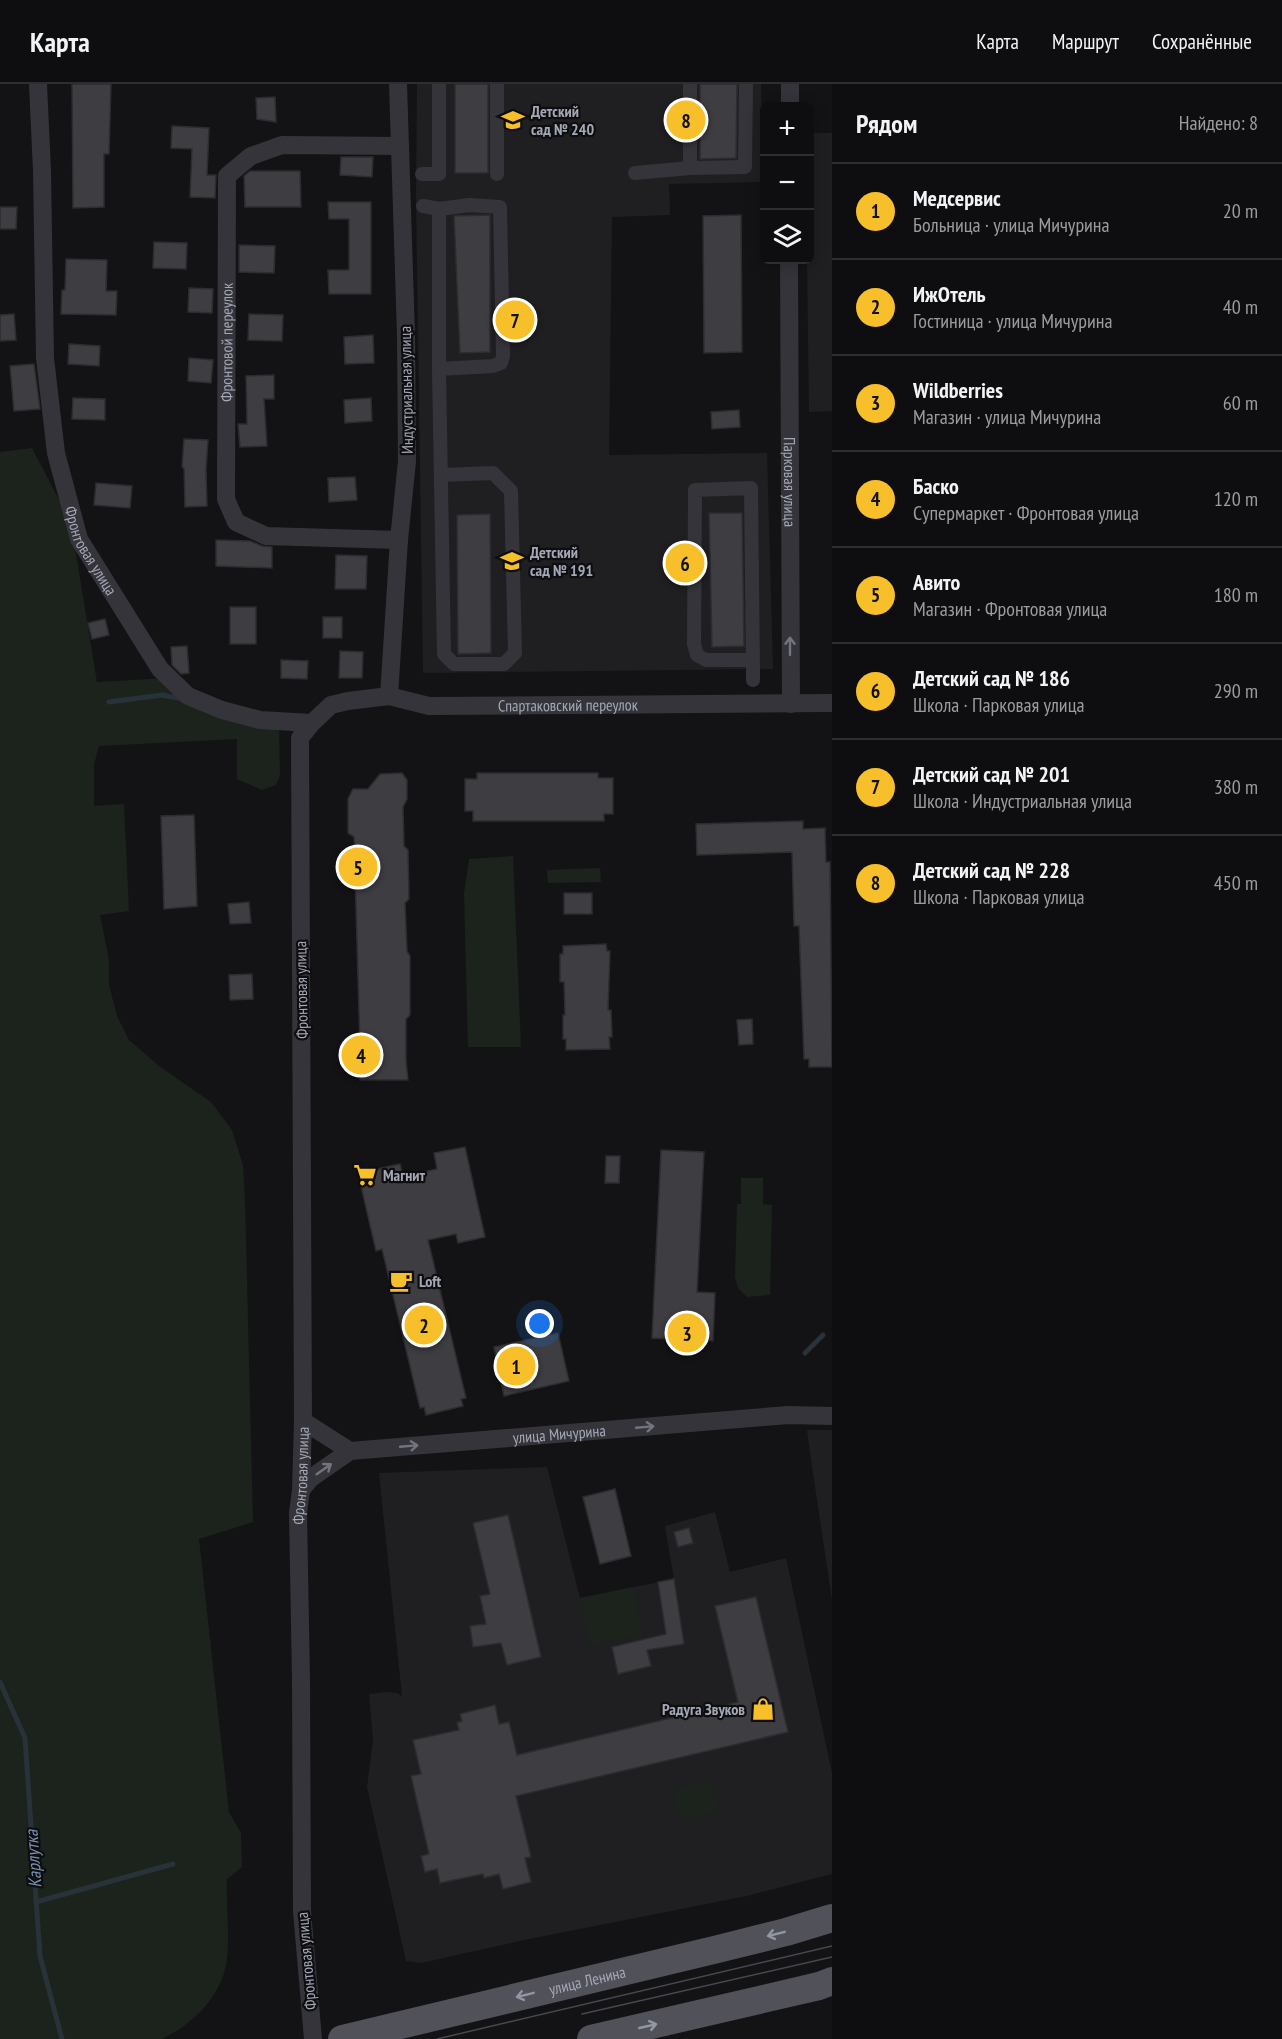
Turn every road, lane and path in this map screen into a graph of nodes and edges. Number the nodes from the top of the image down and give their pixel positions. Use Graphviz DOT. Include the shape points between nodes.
graph roads {
  1 [pos="38,84"];
  2 [pos="398,84"];
  3 [pos="439,84"];
  4 [pos="497,84"];
  5 [pos="690,84"];
  6 [pos="746,84"];
  7 [pos="790,84"];
  8 [pos="790,102"];
  9 [pos="400,146"];
  10 [pos="690,168"];
  11 [pos="635,173"];
  12 [pos="423,174"];
  13 [pos="497,174"];
  14 [pos="423,206"];
  15 [pos="439,209"];
  16 [pos="789,264"];
  17 [pos="440,369"];
  18 [pos="441,475"];
  19 [pos="399,540"];
  20 [pos="753,660"];
  21 [pos="753,680"];
  22 [pos="389,696"];
  23 [pos="832,703"];
  24 [pos="791,704"];
  25 [pos="312,723"];
  26 [pos="832,1416"];
  27 [pos="303,1421"];
  28 [pos="350,1451"];
  29 [pos="301,1490"];
  30 [pos="832,1917"];
  31 [pos="832,1981"];
  32 [pos="313,2039"];
  33 [pos="342,2039"];
  34 [pos="591,2039"];
  1 -- 25 [label="street, Фронтовая улица" via="45,358 56,453 79,539 160,669 188,696 260,720"];
  2 -- 9 [label="street, Индустриальная улица"];
  3 -- 12 [label="street" via="439,174"];
  4 -- 13 [label="street"];
  5 -- 10 [label="street"];
  6 -- 10 [label="street" via="745,167"];
  7 -- 8 [label="street"];
  9 -- 19 [label="street, Индустриальная улица" via="407,461"];
  9 -- 19 [label="street, Фронтовой переулок" via="282,145 251,156 226,176 226,499 236,522 266,536"];
  10 -- 11 [label="street"];
  14 -- 15 [label="street"];
  15 -- 17 [label="street"];
  15 -- 17 [label="street" via="469,205 501,207 502,356 501,363 493,366"];
  24 -- 16 [label="street, Парковая улица, one-way"];
  17 -- 18 [label="street"];
  18 -- 18 [label="street" via="444,654 454,664 504,664 515,654 511,491 493,473"];
  19 -- 22 [label="street, Индустриальная улица"];
  20 -- 20 [label="street" via="751,488 695,490 697,655 706,660"];
  20 -- 21 [label="street"];
  22 -- 24 [label="street, Спартаковский переулок" via="429,706"];
  22 -- 25 [label="street, Спартаковский переулок" via="331,705"];
  23 -- 24 [label="street, Спартаковский переулок"];
  25 -- 27 [label="street, Фронтовая улица" via="300,738"];
  28 -- 26 [label="street, улица Мичурина, one-way" via="788,1415"];
  27 -- 28 [label="street"];
  27 -- 29 [label="street, Фронтовая улица"];
  29 -- 28 [label="street, улица Мичурина, one-way" via="310,1478"];
  29 -- 32 [label="street, Фронтовая улица" via="298,1513 302,1911"];
  30 -- 33 [label="main road, улица Ленина, one-way" via="718,1949"];
  34 -- 31 [label="main road, one-way"];
}
